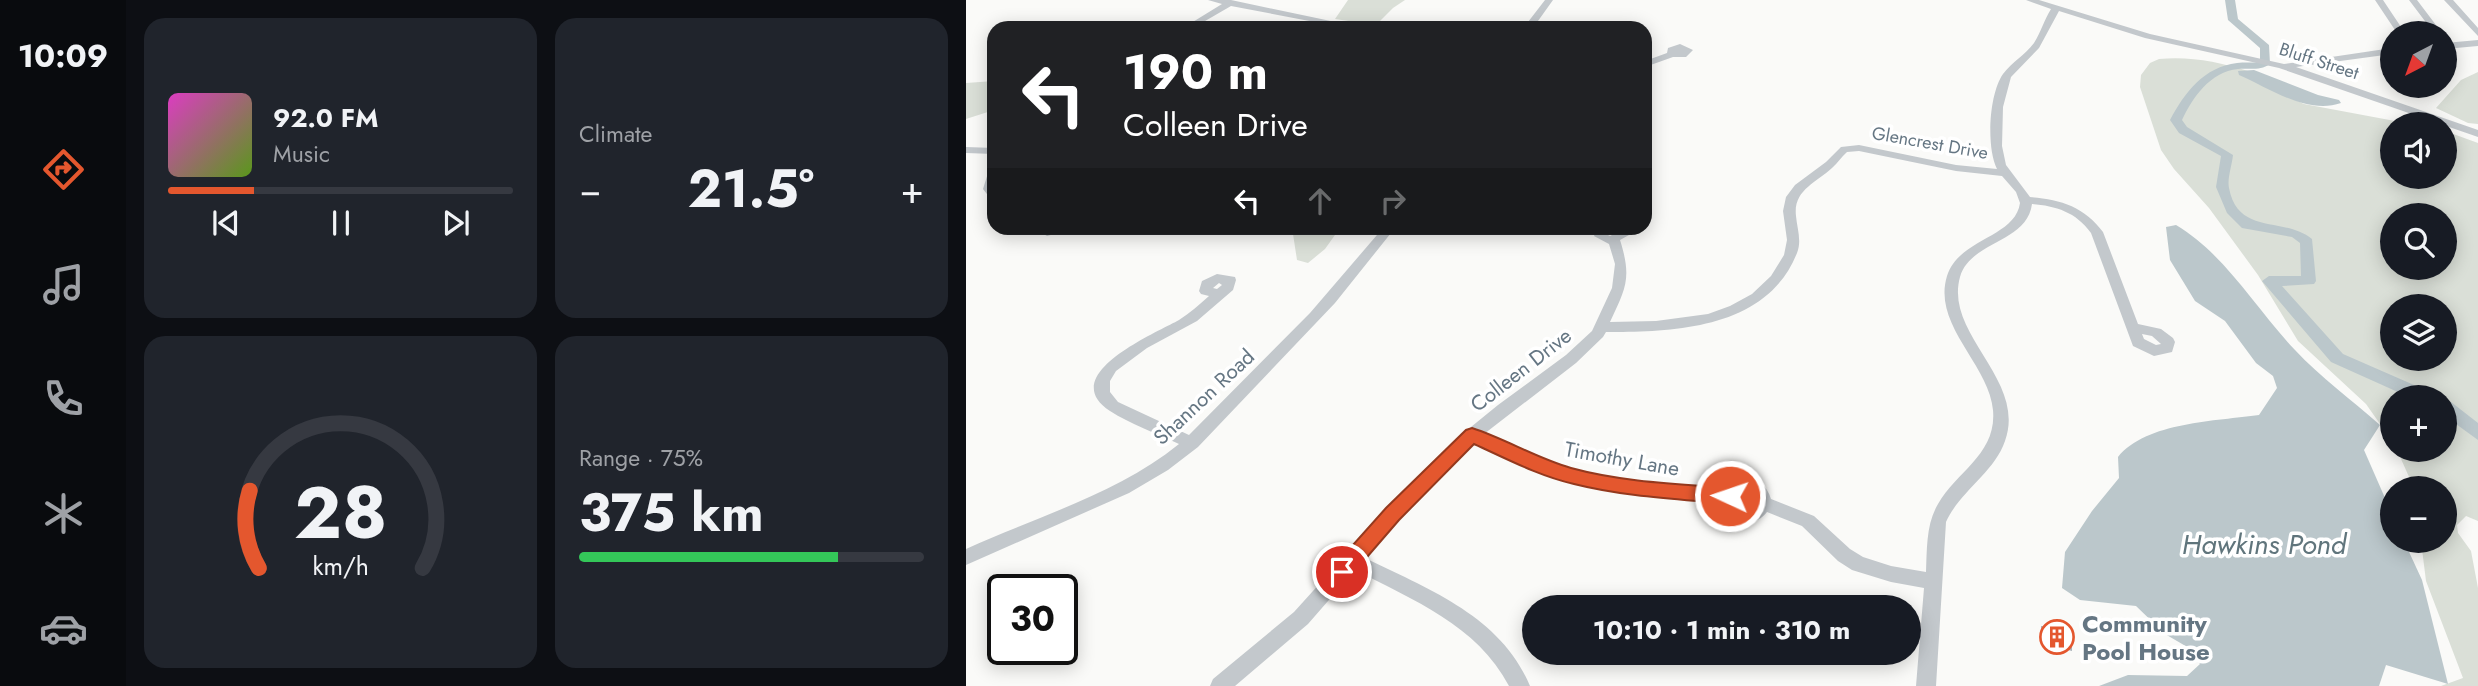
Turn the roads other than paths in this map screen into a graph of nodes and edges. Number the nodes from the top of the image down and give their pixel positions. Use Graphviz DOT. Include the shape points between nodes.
graph roads {
  1 [pos="1212,0"];
  2 [pos="1549,0"];
  3 [pos="2030,0"];
  4 [pos="2379,0"];
  5 [pos="2413,0"];
  6 [pos="2448,0"];
  7 [pos="1231,4"];
  8 [pos="2056,9"];
  9 [pos="1200,21"];
  10 [pos="1322,21"];
  11 [pos="1533,21"];
  12 [pos="2393,21"];
  13 [pos="2429,21"];
  14 [pos="2478,33"];
  15 [pos="2457,43"];
  16 [pos="2478,43"];
  17 [pos="2380,53"];
  18 [pos="1672,54"];
  19 [pos="1652,61"];
  20 [pos="2282,66"];
  21 [pos="2478,134"];
  22 [pos="966,150"];
  23 [pos="987,151"];
  24 [pos="2005,173"];
  25 [pos="2026,200"];
  26 [pos="1384,235"];
  27 [pos="1614,235"];
  28 [pos="1216,293"];
  29 [pos="1603,327"];
  30 [pos="2134,328"];
  31 [pos="1472,435"];
  32 [pos="1192,443"];
  33 [pos="966,558"];
  34 [pos="1352,560"];
  35 [pos="1932,581"];
  36 [pos="1220,686"];
  37 [pos="1520,686"];
  38 [pos="1926,686"];
  1 -- 7 [label="street"];
  2 -- 11 [label="street"];
  3 -- 8 [label="street, Bluff Street"];
  4 -- 12 [label="street"];
  5 -- 13 [label="street"];
  6 -- 14 [label="street"];
  7 -- 9 [label="street"];
  7 -- 10 [label="street"];
  8 -- 20 [label="street, Bluff Street" via="2148,36"];
  8 -- 24 [label="street" via="2038,44 2001,87 1998,158"];
  15 -- 16 [label="street"];
  17 -- 20 [label="street"];
  18 -- 19 [label="street"];
  20 -- 21 [label="street, Bluff Street"];
  22 -- 23 [label="street"];
  24 -- 25 [label="street"];
  24 -- 29 [label="street, Glencrest Drive" via="1850,148 1792,197 1792,251 1775,281 1756,296 1731,311 1686,325"];
  25 -- 30 [label="street" via="2072,209 2094,226"];
  25 -- 35 [label="street" via="2019,222 1972,251 1953,282 1954,307 1997,398 2001,422 1991,454 1941,513"];
  26 -- 32 [label="street, Shannon Road" via="1322,310"];
  27 -- 29 [label="street, Colleen Drive" via="1621,277"];
  28 -- 32 [label="street" via="1186,322 1123,356 1102,387 1113,406"];
  29 -- 31 [label="street, Colleen Drive" via="1578,353"];
  31 -- 34 [label="street, Colleen Drive"];
  31 -- 35 [label="street, Timothy Lane" via="1573,476 1640,489 1730,496 1731,505 1741,513 1755,513 1763,503 1808,521 1858,564"];
  32 -- 33 [label="street, Shannon Road" via="1114,493"];
  34 -- 36 [label="street, Colleen Drive" via="1301,618"];
  34 -- 37 [label="street" via="1466,621 1503,655"];
  35 -- 38 [label="street"];
}
